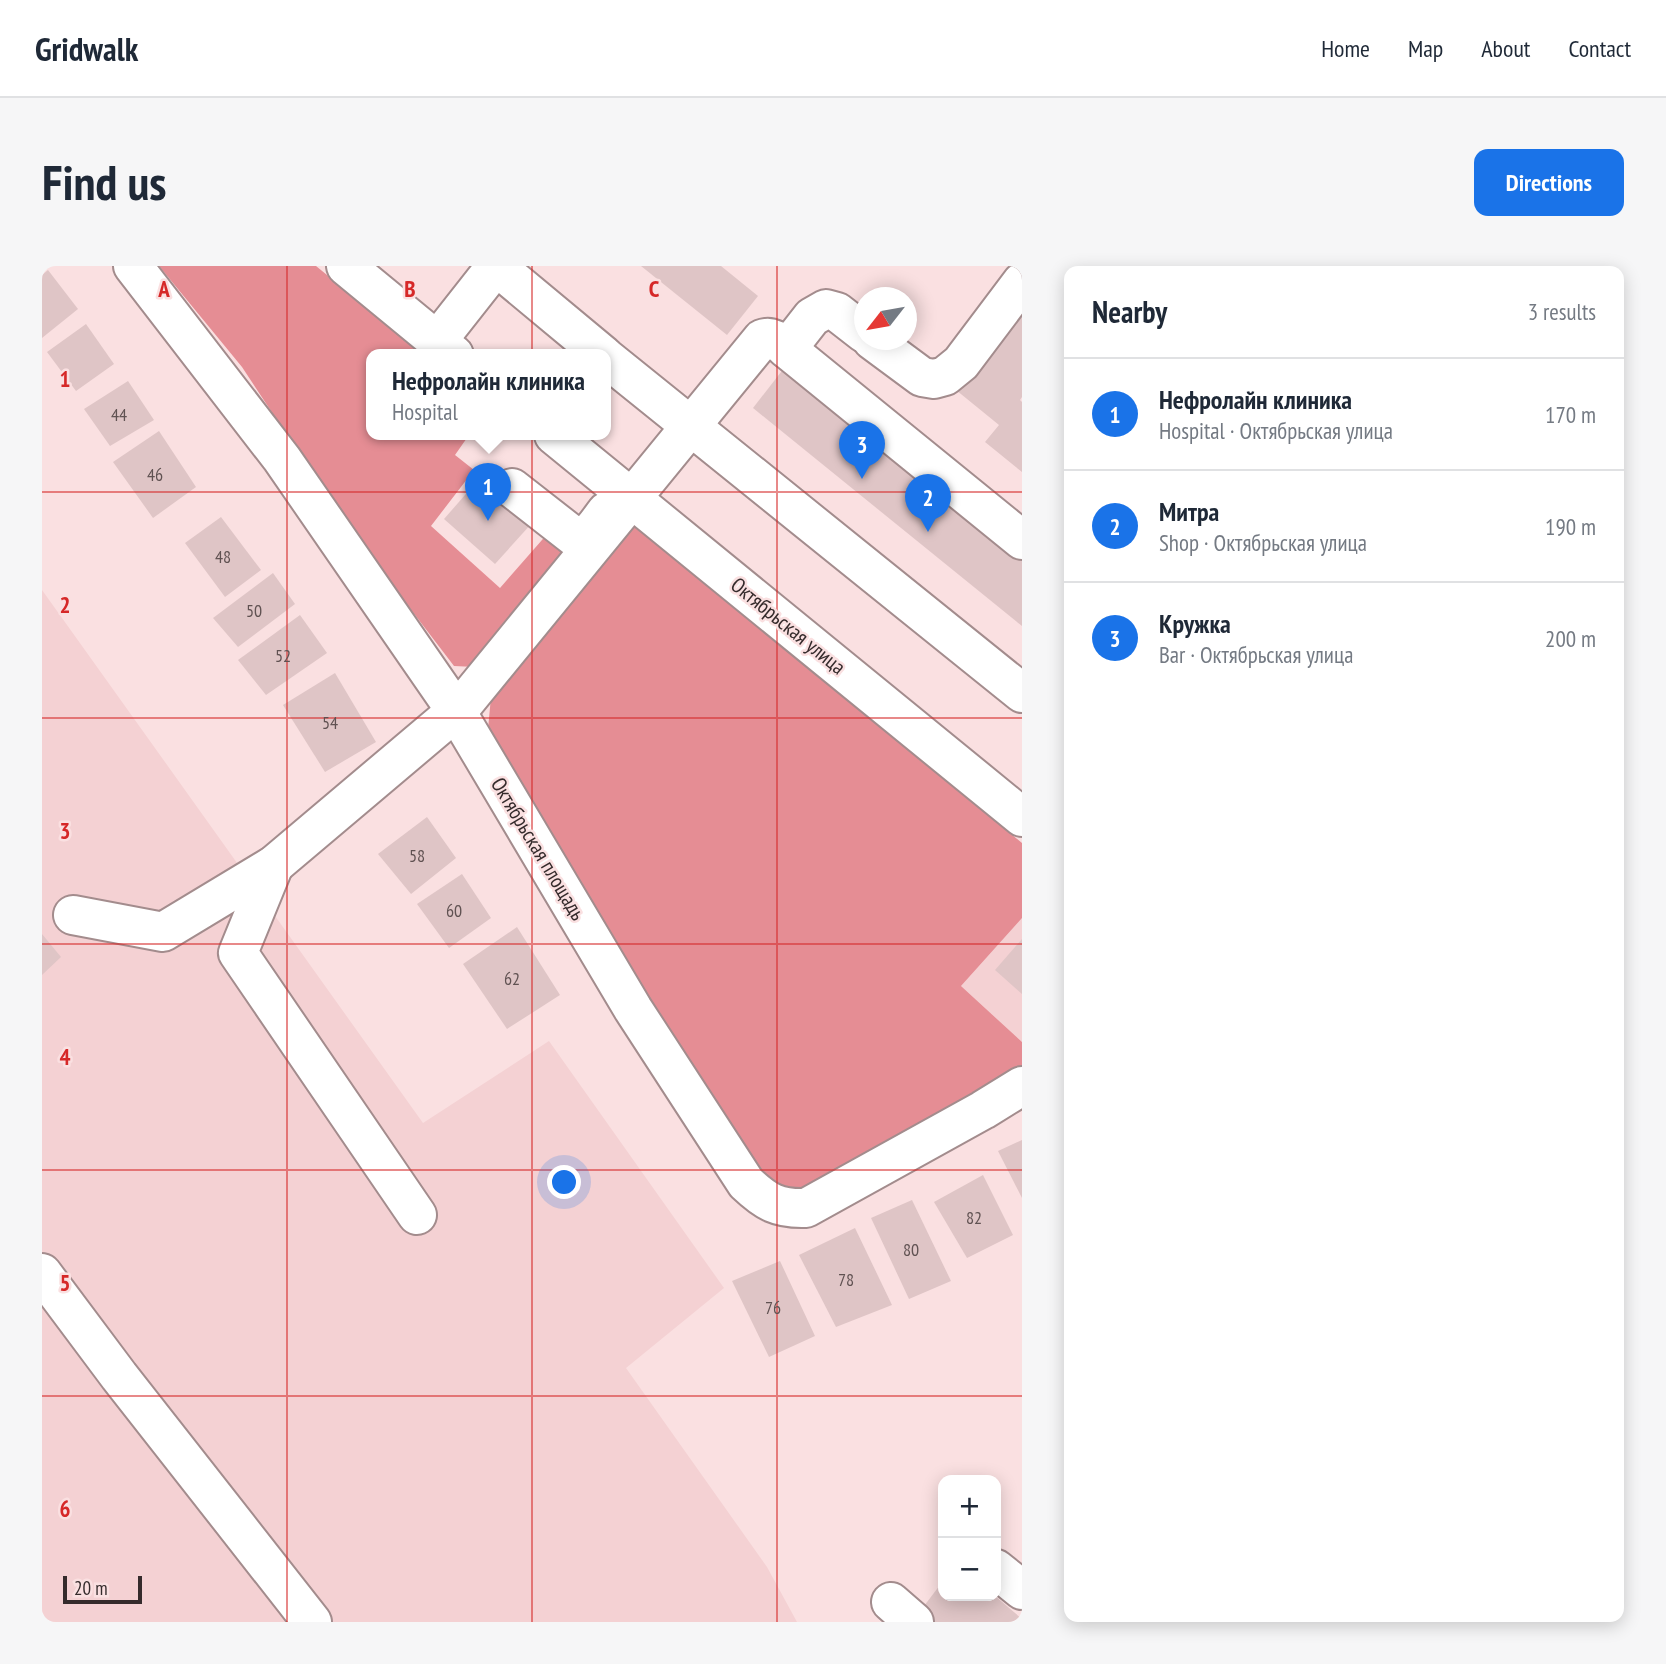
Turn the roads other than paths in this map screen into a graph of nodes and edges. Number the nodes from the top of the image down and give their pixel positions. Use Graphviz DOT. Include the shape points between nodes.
graph roads {
  1 [pos="133,266"];
  2 [pos="346,266"];
  3 [pos="496,266"];
  4 [pos="1022,282"];
  5 [pos="854,325"];
  6 [pos="446,348"];
  7 [pos="596,349"];
  8 [pos="787,349"];
  9 [pos="886,350"];
  10 [pos="611,362"];
  11 [pos="690,427"];
  12 [pos="560,440"];
  13 [pos="512,488"];
  14 [pos="628,495"];
  15 [pos="1022,540"];
  16 [pos="1022,693"];
  17 [pos="456,711"];
  18 [pos="1022,817"];
  19 [pos="274,865"];
  20 [pos="73,915"];
  21 [pos="1022,1086"];
  22 [pos="417,1215"];
  23 [pos="42,1273"];
  24 [pos="1001,1573"];
  25 [pos="1022,1590"];
  26 [pos="312,1622"];
  1 -- 17 [label="street, Октябрьская площадь" via="282,459"];
  2 -- 6 [label="street"];
  3 -- 6 [label="street"];
  3 -- 7 [label="street"];
  4 -- 9 [label="street" via="961,363 945,376 922,377"];
  5 -- 8 [label="street" via="837,312 822,310"];
  8 -- 11 [label="street" via="770,337 762,339"];
  8 -- 15 [label="street"];
  10 -- 11 [label="street"];
  11 -- 14 [label="street"];
  11 -- 16 [label="street"];
  12 -- 14 [label="street, Октябрьская улица"];
  13 -- 14 [label="street" via="578,539 588,535"];
  14 -- 17 [label="street"];
  14 -- 18 [label="street, Октябрьская улица"];
  17 -- 19 [label="street"];
  17 -- 21 [label="street, Октябрьская площадь" via="633,1009 746,1183 764,1200 788,1209 806,1208"];
  19 -- 20 [label="street" via="163,932"];
  19 -- 22 [label="street" via="238,953"];
  23 -- 26 [label="street"];
  24 -- 25 [label="street"];
}
